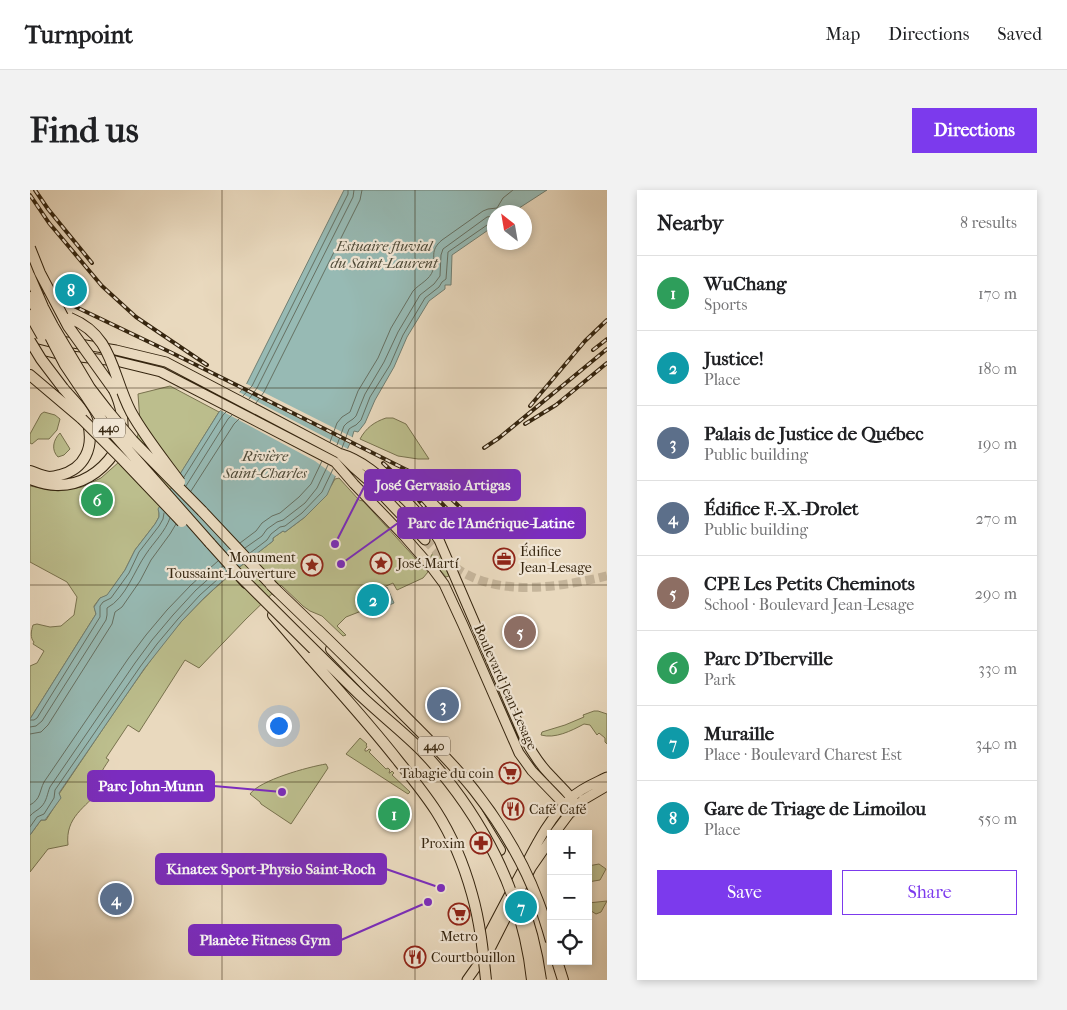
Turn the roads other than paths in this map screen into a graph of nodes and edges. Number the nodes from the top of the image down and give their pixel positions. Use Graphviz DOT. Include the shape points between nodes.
graph roads {
  1 [pos="30,248"];
  2 [pos="30,277"];
  3 [pos="30,297"];
  4 [pos="30,312"];
  5 [pos="30,315"];
  6 [pos="30,331"];
  7 [pos="30,341"];
  8 [pos="30,347"];
  9 [pos="72,356"];
  10 [pos="56,364"];
  11 [pos="30,375"];
  12 [pos="104,423"];
  13 [pos="335,462"];
  14 [pos="355,464"];
  15 [pos="30,471"];
  16 [pos="30,479"];
  17 [pos="202,511"];
  18 [pos="425,540"];
  19 [pos="210,543"];
  20 [pos="241,577"];
  21 [pos="271,585"];
  22 [pos="607,777"];
  23 [pos="607,786"];
  24 [pos="572,797"];
  25 [pos="564,804"];
  26 [pos="577,806"];
  27 [pos="557,830"];
  28 [pos="547,843"];
  29 [pos="533,858"];
  30 [pos="547,928"];
  31 [pos="484,956"];
  32 [pos="558,965"];
  33 [pos="468,980"];
  34 [pos="486,980"];
  35 [pos="532,980"];
  36 [pos="541,980"];
  37 [pos="563,980"];
  1 -- 16 [label="highway, bridge" via="68,326 114,390 120,407 122,434 119,445 105,464 84,480 58,486"];
  2 -- 17 [label="highway, 440, bridge" via="53,326 90,388 133,441"];
  3 -- 12 [label="highway, 440, bridge" via="65,365"];
  4 -- 17 [label="highway, bridge" via="59,313 92,331 104,345 124,396 147,437"];
  5 -- 12 [label="highway, bridge" via="74,386"];
  6 -- 14 [label="main road" via="67,342 166,362"];
  7 -- 15 [label="highway, bridge" via="86,417 90,433 85,458 70,472 49,477"];
  8 -- 9 [label="main road, Boulevard Jean-Lesage"];
  9 -- 10 [label="main road"];
  9 -- 13 [label="main road, Boulevard Jean-Lesage" via="116,360 161,372"];
  11 -- 19 [label="highway, bridge" via="82,418 188,528"];
  12 -- 19 [label="highway, 440, bridge"];
  13 -- 14 [label="main road"];
  13 -- 25 [label="main road, Boulevard Jean-Lesage" via="444,584 516,747 532,771"];
  14 -- 18 [label="main road"];
  14 -- 24 [label="main road, Boulevard Jean-Lesage" via="379,476 433,530 524,737 544,768"];
  17 -- 21 [label="highway, 440"];
  19 -- 20 [label="highway, 440"];
  20 -- 34 [label="highway, 440, bridge" via="387,747 436,811 448,832 472,895"];
  20 -- 35 [label="highway, bridge" via="360,695 421,750 456,793 488,840 510,888 525,935"];
  21 -- 30 [label="highway, 440, bridge" via="417,728 475,791 517,856 539,902"];
  21 -- 36 [label="highway, bridge" via="440,763 474,807 500,850 525,909"];
  22 -- 24 [label="main road"];
  23 -- 26 [label="main road"];
  24 -- 25 [label="main road"];
  24 -- 26 [label="main road, Boulevard Jean-Lesage"];
  25 -- 26 [label="main road"];
  25 -- 29 [label="main road" via="550,822"];
  26 -- 27 [label="main road"];
  28 -- 29 [label="main road"];
  29 -- 31 [label="main road" via="531,868"];
  29 -- 31 [label="main road" via="514,886 483,946"];
  31 -- 33 [label="main road"];
  32 -- 37 [label="highway"];
}
